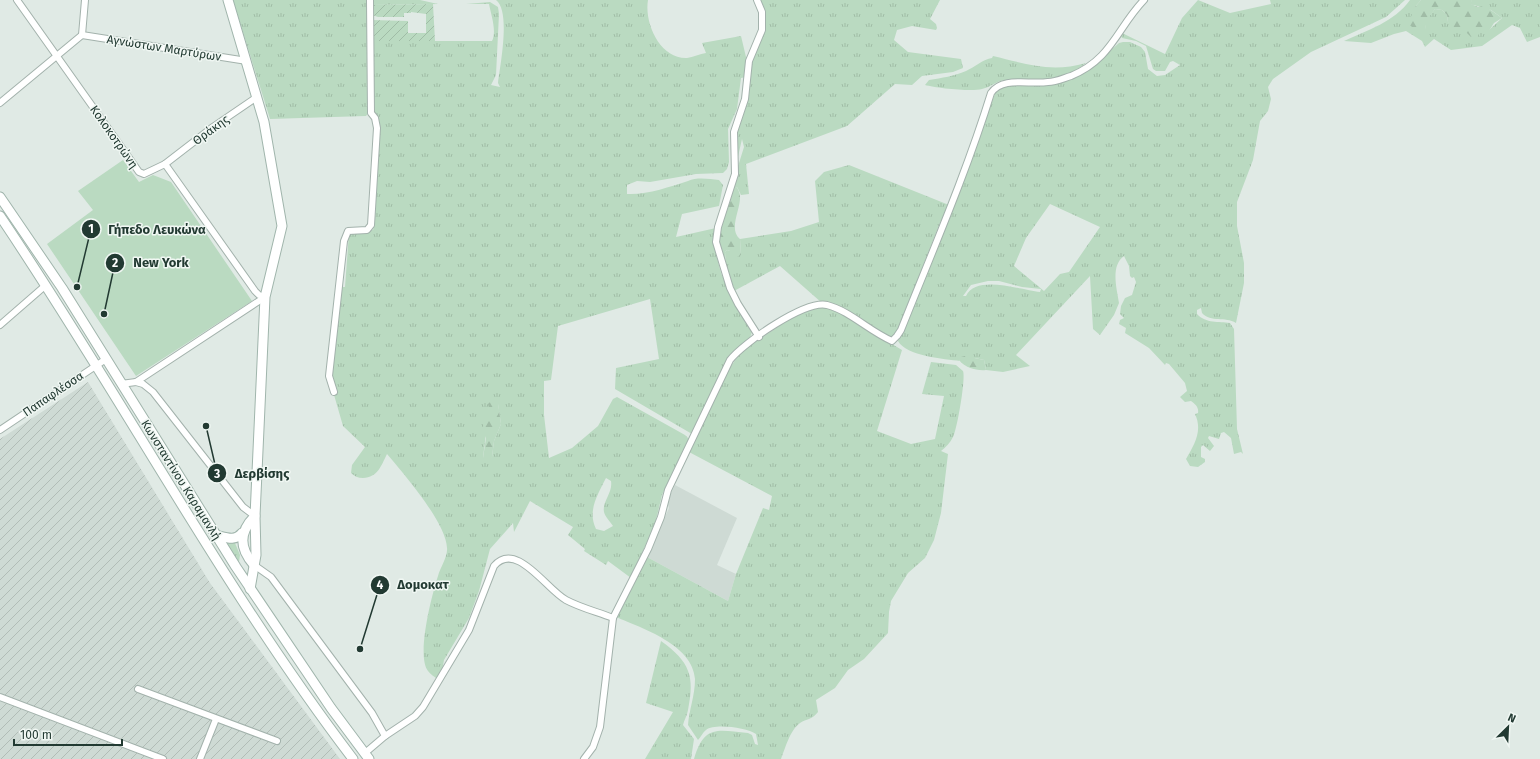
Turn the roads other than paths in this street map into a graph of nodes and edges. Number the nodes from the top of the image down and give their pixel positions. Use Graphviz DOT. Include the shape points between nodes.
graph roads {
  1 [pos="17,0"];
  2 [pos="84,0"];
  3 [pos="228,0"];
  4 [pos="370,0"];
  5 [pos="757,0"];
  6 [pos="1144,0"];
  7 [pos="82,35"];
  8 [pos="57,57"];
  9 [pos="247,61"];
  10 [pos="257,97"];
  11 [pos="0,103"];
  12 [pos="165,164"];
  13 [pos="0,197"];
  14 [pos="0,216"];
  15 [pos="46,285"];
  16 [pos="265,297"];
  17 [pos="0,325"];
  18 [pos="759,337"];
  19 [pos="106,359"];
  20 [pos="96,365"];
  21 [pos="136,382"];
  22 [pos="121,384"];
  23 [pos="334,392"];
  24 [pos="0,430"];
  25 [pos="255,516"];
  26 [pos="242,533"];
  27 [pos="215,535"];
  28 [pos="254,565"];
  29 [pos="250,590"];
  30 [pos="613,618"];
  31 [pos="138,690"];
  32 [pos="0,697"];
  33 [pos="216,719"];
  34 [pos="385,736"];
  35 [pos="277,741"];
  36 [pos="367,756"];
  37 [pos="162,759"];
  38 [pos="200,759"];
  39 [pos="353,759"];
  40 [pos="584,759"];
  1 -- 8 [label="street, Κολοκοτρώνη"];
  2 -- 7 [label="street"];
  3 -- 9 [label="main road"];
  4 -- 23 [label="street" via="371,113 376,118 377,128 371,224 367,230 348,231 344,241 329,376"];
  5 -- 18 [label="street" via="762,12 762,30 749,61 745,98 734,132 734,174 716,232 716,242 730,288"];
  6 -- 18 [label="street" via="1109,49 1083,70 1049,82 1011,83 994,88 950,207 901,330 894,340 879,335 842,311 822,304 806,307 788,316"];
  7 -- 8 [label="street"];
  7 -- 9 [label="street, Αγνώστων Μαρτύρων"];
  8 -- 11 [label="street"];
  8 -- 12 [label="street, Κολοκοτρώνη" via="139,172 144,174"];
  9 -- 10 [label="main road"];
  10 -- 12 [label="street, Θράκης"];
  10 -- 16 [label="main road" via="268,138 282,226"];
  12 -- 16 [label="street" via="254,291"];
  13 -- 19 [label="main road, Κωνσταντίνου Καραμανλή" via="62,288"];
  14 -- 15 [label="main road, Κωνσταντίνου Καραμανλή"];
  15 -- 17 [label="street"];
  15 -- 20 [label="main road, Κωνσταντίνου Καραμανλή"];
  16 -- 21 [label="street"];
  16 -- 25 [label="main road"];
  18 -- 30 [label="street" via="738,352 725,370 667,494 648,549"];
  19 -- 20 [label="street, Παπαφλέσσα"];
  19 -- 22 [label="main road, Κωνσταντίνου Καραμανλή"];
  20 -- 24 [label="street, Παπαφλέσσα"];
  20 -- 39 [label="main road, Κωνσταντίνου Καραμανλή" via="255,620"];
  21 -- 22 [label="street"];
  21 -- 25 [label="street" via="153,392 243,507"];
  22 -- 27 [label="main road, Κωνσταντίνου Καραμανλή"];
  25 -- 26 [label="main road"];
  25 -- 28 [label="main road"];
  26 -- 27 [label="main road" via="233,539"];
  26 -- 28 [label="main road" via="246,552"];
  27 -- 29 [label="main road, Κωνσταντίνου Καραμανλή"];
  28 -- 29 [label="main road"];
  28 -- 34 [label="street" via="271,577 372,712"];
  29 -- 36 [label="main road, Κωνσταντίνου Καραμανλή"];
  30 -- 34 [label="street" via="568,601 551,590 521,561 512,558 502,559 494,566 469,630 423,707 415,716"];
  30 -- 40 [label="street" via="600,726 593,747"];
  31 -- 33 [label="street"];
  32 -- 37 [label="street"];
  33 -- 35 [label="street"];
  33 -- 38 [label="street"];
  34 -- 36 [label="street"];
}
